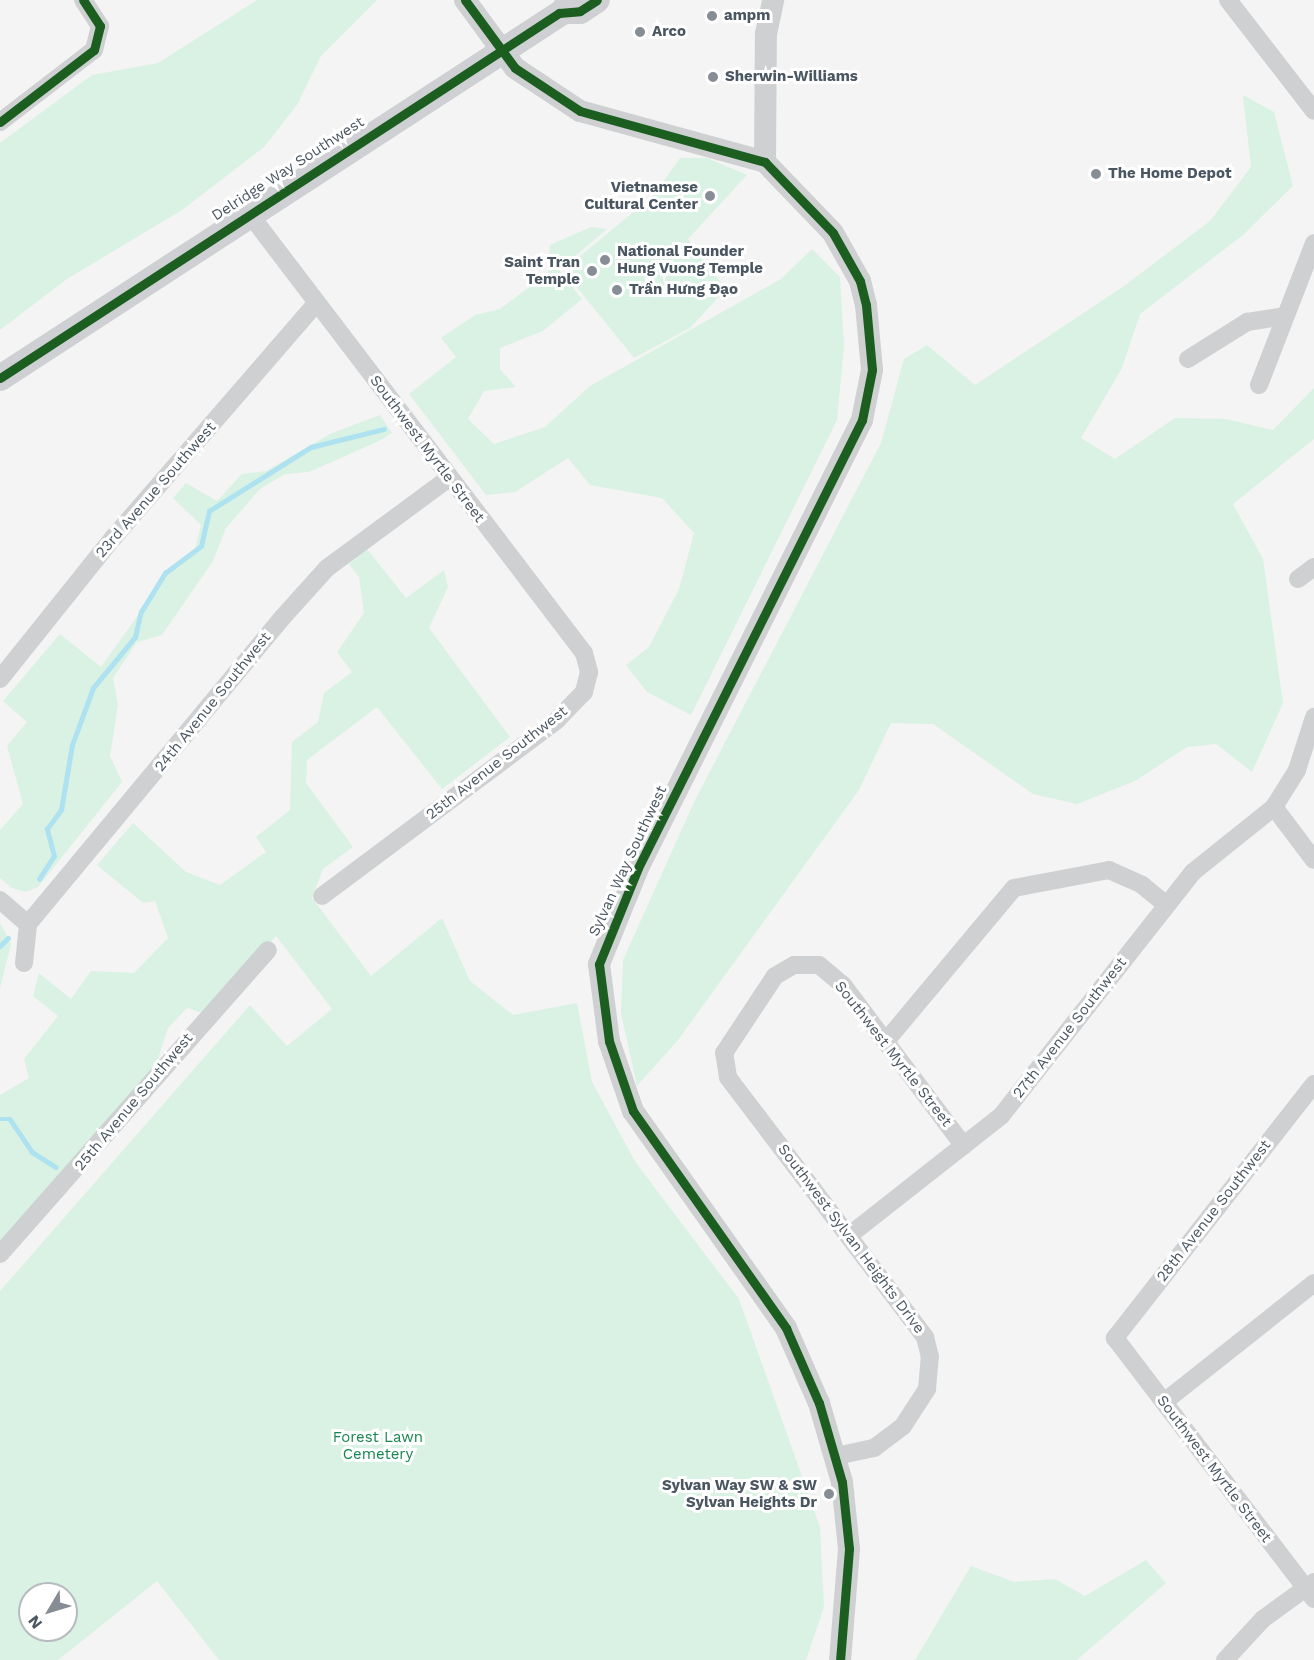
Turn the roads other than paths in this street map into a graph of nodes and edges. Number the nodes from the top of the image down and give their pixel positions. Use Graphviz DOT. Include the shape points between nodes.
graph roads {
  1 [pos="83,0"];
  2 [pos="465,0"];
  3 [pos="597,0"];
  4 [pos="773,0"];
  5 [pos="1228,0"];
  6 [pos="566,5"];
  7 [pos="501,52"];
  8 [pos="1314,111"];
  9 [pos="0,122"];
  10 [pos="765,162"];
  11 [pos="248,212"];
  12 [pos="1314,243"];
  13 [pos="316,304"];
  14 [pos="1285,316"];
  15 [pos="1188,359"];
  16 [pos="0,378"];
  17 [pos="1259,385"];
  18 [pos="449,478"];
  19 [pos="1314,567"];
  20 [pos="1298,579"];
  21 [pos="0,679"];
  22 [pos="584,692"];
  23 [pos="1314,717"];
  24 [pos="1274,807"];
  25 [pos="1314,860"];
  26 [pos="322,896"];
  27 [pos="0,900"];
  28 [pos="1167,905"];
  29 [pos="28,924"];
  30 [pos="268,950"];
  31 [pos="24,963"];
  32 [pos="759,995"];
  33 [pos="886,1041"];
  34 [pos="1314,1084"];
  35 [pos="964,1146"];
  36 [pos="851,1234"];
  37 [pos="0,1254"];
  38 [pos="1314,1283"];
  39 [pos="1115,1338"];
  40 [pos="1164,1402"];
  41 [pos="836,1456"];
  42 [pos="1311,1590"];
  43 [pos="840,1660"];
  44 [pos="1226,1660"];
  1 -- 9 [label="street" via="100,33 90,55"];
  2 -- 7 [label="street"];
  3 -- 6 [label="main road, Delridge Way Southwest" via="580,11"];
  4 -- 10 [label="street" via="766,34"];
  5 -- 8 [label="street"];
  6 -- 7 [label="main road, Delridge Way Southwest"];
  7 -- 10 [label="street" via="536,85 580,111"];
  7 -- 11 [label="main road, Delridge Way Southwest"];
  10 -- 41 [label="street, Sylvan Way Southwest" via="809,202 860,281 870,324 869,393 849,449 620,908 599,964 600,991 609,1041 633,1111 786,1328"];
  11 -- 13 [label="street, Southwest Myrtle Street"];
  11 -- 16 [label="main road, Delridge Way Southwest"];
  12 -- 14 [label="street"];
  13 -- 18 [label="street, Southwest Myrtle Street"];
  13 -- 21 [label="street, 23rd Avenue Southwest" via="113,538"];
  14 -- 15 [label="street" via="1247,322"];
  14 -- 17 [label="street"];
  18 -- 22 [label="street, Southwest Myrtle Street" via="584,653 590,672"];
  18 -- 29 [label="street, 24th Avenue Southwest" via="327,568"];
  19 -- 20 [label="street"];
  22 -- 26 [label="street, 25th Avenue Southwest" via="556,721"];
  23 -- 24 [label="street" via="1296,771"];
  24 -- 25 [label="street"];
  24 -- 28 [label="street, 27th Avenue Southwest" via="1212,855"];
  27 -- 29 [label="street"];
  28 -- 33 [label="street" via="1142,885 1109,870 1014,888"];
  28 -- 35 [label="street, 27th Avenue Southwest" via="1001,1116"];
  29 -- 31 [label="street"];
  30 -- 37 [label="street, 25th Avenue Southwest"];
  32 -- 33 [label="street, Southwest Myrtle Street" via="784,970 819,966 843,985"];
  32 -- 36 [label="street, Southwest Sylvan Heights Drive" via="724,1053 725,1070"];
  33 -- 35 [label="street, Southwest Myrtle Street"];
  34 -- 39 [label="street, 28th Avenue Southwest"];
  35 -- 36 [label="street, 27th Avenue Southwest"];
  36 -- 41 [label="street, Southwest Sylvan Heights Drive" via="920,1327 931,1373 921,1402 890,1439 874,1448"];
  38 -- 40 [label="street"];
  39 -- 40 [label="street, Southwest Myrtle Street"];
  40 -- 42 [label="street, Southwest Myrtle Street"];
  41 -- 43 [label="street, Sylvan Way Southwest" via="849,1550"];
  42 -- 44 [label="street" via="1263,1619"];
}
